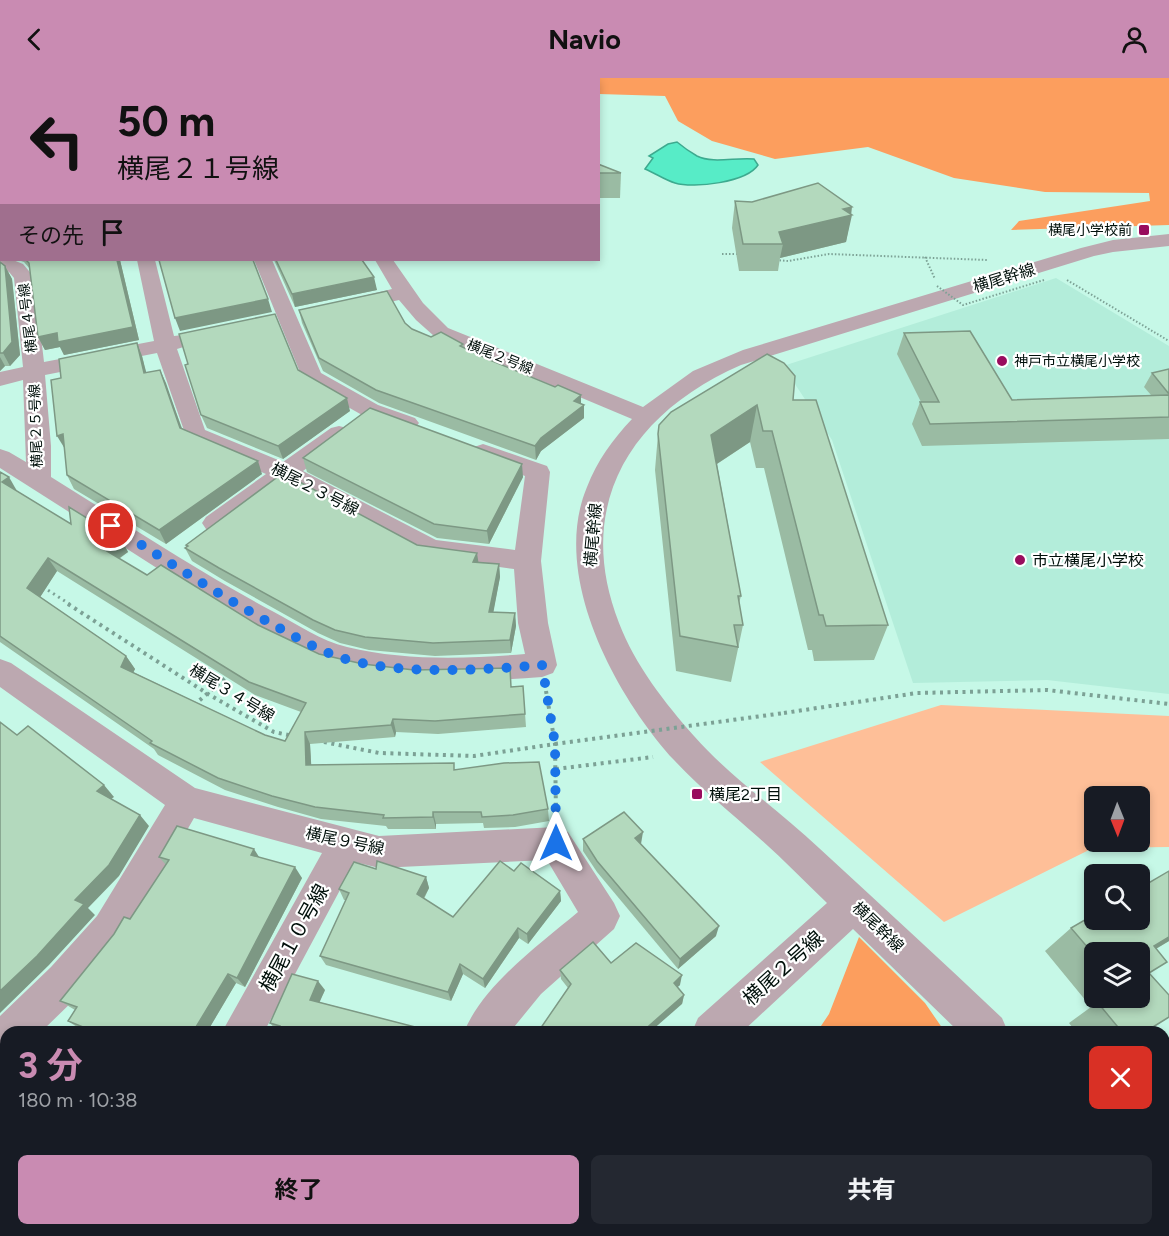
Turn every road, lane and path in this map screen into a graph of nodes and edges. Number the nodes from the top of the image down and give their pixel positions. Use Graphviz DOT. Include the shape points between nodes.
graph roads {
  1 [pos="1169,240"];
  2 [pos="722,254"];
  3 [pos="743,254"];
  4 [pos="925,257"];
  5 [pos="776,260"];
  6 [pos="997,260"];
  7 [pos="0,261"];
  8 [pos="146,261"];
  9 [pos="263,261"];
  10 [pos="385,261"];
  11 [pos="1044,280"];
  12 [pos="1067,280"];
  13 [pos="403,293"];
  14 [pos="333,309"];
  15 [pos="310,314"];
  16 [pos="275,321"];
  17 [pos="198,337"];
  18 [pos="1169,342"];
  19 [pos="165,344"];
  20 [pos="34,371"];
  21 [pos="0,379"];
  22 [pos="370,410"];
  23 [pos="645,416"];
  24 [pos="426,431"];
  25 [pos="460,443"];
  26 [pos="0,457"];
  27 [pos="284,472"];
  28 [pos="38,481"];
  29 [pos="182,549"];
  30 [pos="527,561"];
  31 [pos="40,585"];
  32 [pos="542,665"];
  33 [pos="0,671"];
  34 [pos="232,672"];
  35 [pos="208,694"];
  36 [pos="1169,704"];
  37 [pos="190,709"];
  38 [pos="298,737"];
  39 [pos="321,742"];
  40 [pos="555,744"];
  41 [pos="659,756"];
  42 [pos="556,769"];
  43 [pos="186,801"];
  44 [pos="346,843"];
  45 [pos="556,843"];
  46 [pos="853,904"];
  47 [pos="18,1026"];
  48 [pos="245,1026"];
  49 [pos="489,1026"];
  50 [pos="719,1026"];
  51 [pos="982,1026"];
  1 -- 23 [label="street, 横尾幹線" via="1088,252 746,358 702,375"];
  2 -- 3 [label="path"];
  4 -- 5 [label="path" via="829,254"];
  4 -- 6 [label="path"];
  4 -- 11 [label="path, bridge" via="937,286 963,305"];
  7 -- 20 [label="street, 横尾４号線" via="16,268 24,277"];
  8 -- 19 [label="street, 横尾２３号線"];
  9 -- 16 [label="street"];
  10 -- 13 [label="street, 横尾２号線"];
  12 -- 18 [label="path"];
  13 -- 14 [label="street"];
  13 -- 23 [label="street, 横尾２号線" via="422,318 441,332"];
  15 -- 16 [label="street"];
  16 -- 22 [label="street" via="312,376"];
  17 -- 19 [label="street, 横尾４号線"];
  19 -- 20 [label="street, 横尾４号線"];
  19 -- 27 [label="street, 横尾２３号線" via="195,434"];
  20 -- 21 [label="street"];
  20 -- 28 [label="street, 横尾２５号線"];
  22 -- 24 [label="street"];
  22 -- 27 [label="street"];
  23 -- 46 [label="street, 横尾幹線" via="608,466 593,504 589,572 604,627 638,690 685,748"];
  25 -- 30 [label="street" via="538,472"];
  26 -- 28 [label="street"];
  27 -- 29 [label="street"];
  27 -- 30 [label="street, 横尾２３号線" via="431,549"];
  28 -- 29 [label="street"];
  29 -- 32 [label="street" via="246,610 342,658 410,668 474,670"];
  30 -- 32 [label="street"];
  31 -- 35 [label="path, 横尾３４号線"];
  32 -- 40 [label="path"];
  33 -- 43 [label="street, 横尾９号線"];
  34 -- 35 [label="path"];
  35 -- 37 [label="path"];
  35 -- 38 [label="path, 横尾３４号線" via="274,732"];
  36 -- 40 [label="path, bridge" via="1035,690 917,693"];
  39 -- 40 [label="path" via="379,753 474,756"];
  40 -- 42 [label="path"];
  41 -- 42 [label="path"];
  42 -- 45 [label="path"];
  43 -- 44 [label="street, 横尾９号線"];
  43 -- 47 [label="street" via="110,929 65,981"];
  44 -- 45 [label="street, 横尾９号線" via="379,852"];
  44 -- 48 [label="street, 横尾１０号線"];
  45 -- 49 [label="street" via="601,916 527,980"];
  46 -- 50 [label="street, 横尾２号線"];
  46 -- 51 [label="street, 横尾幹線"];
}
